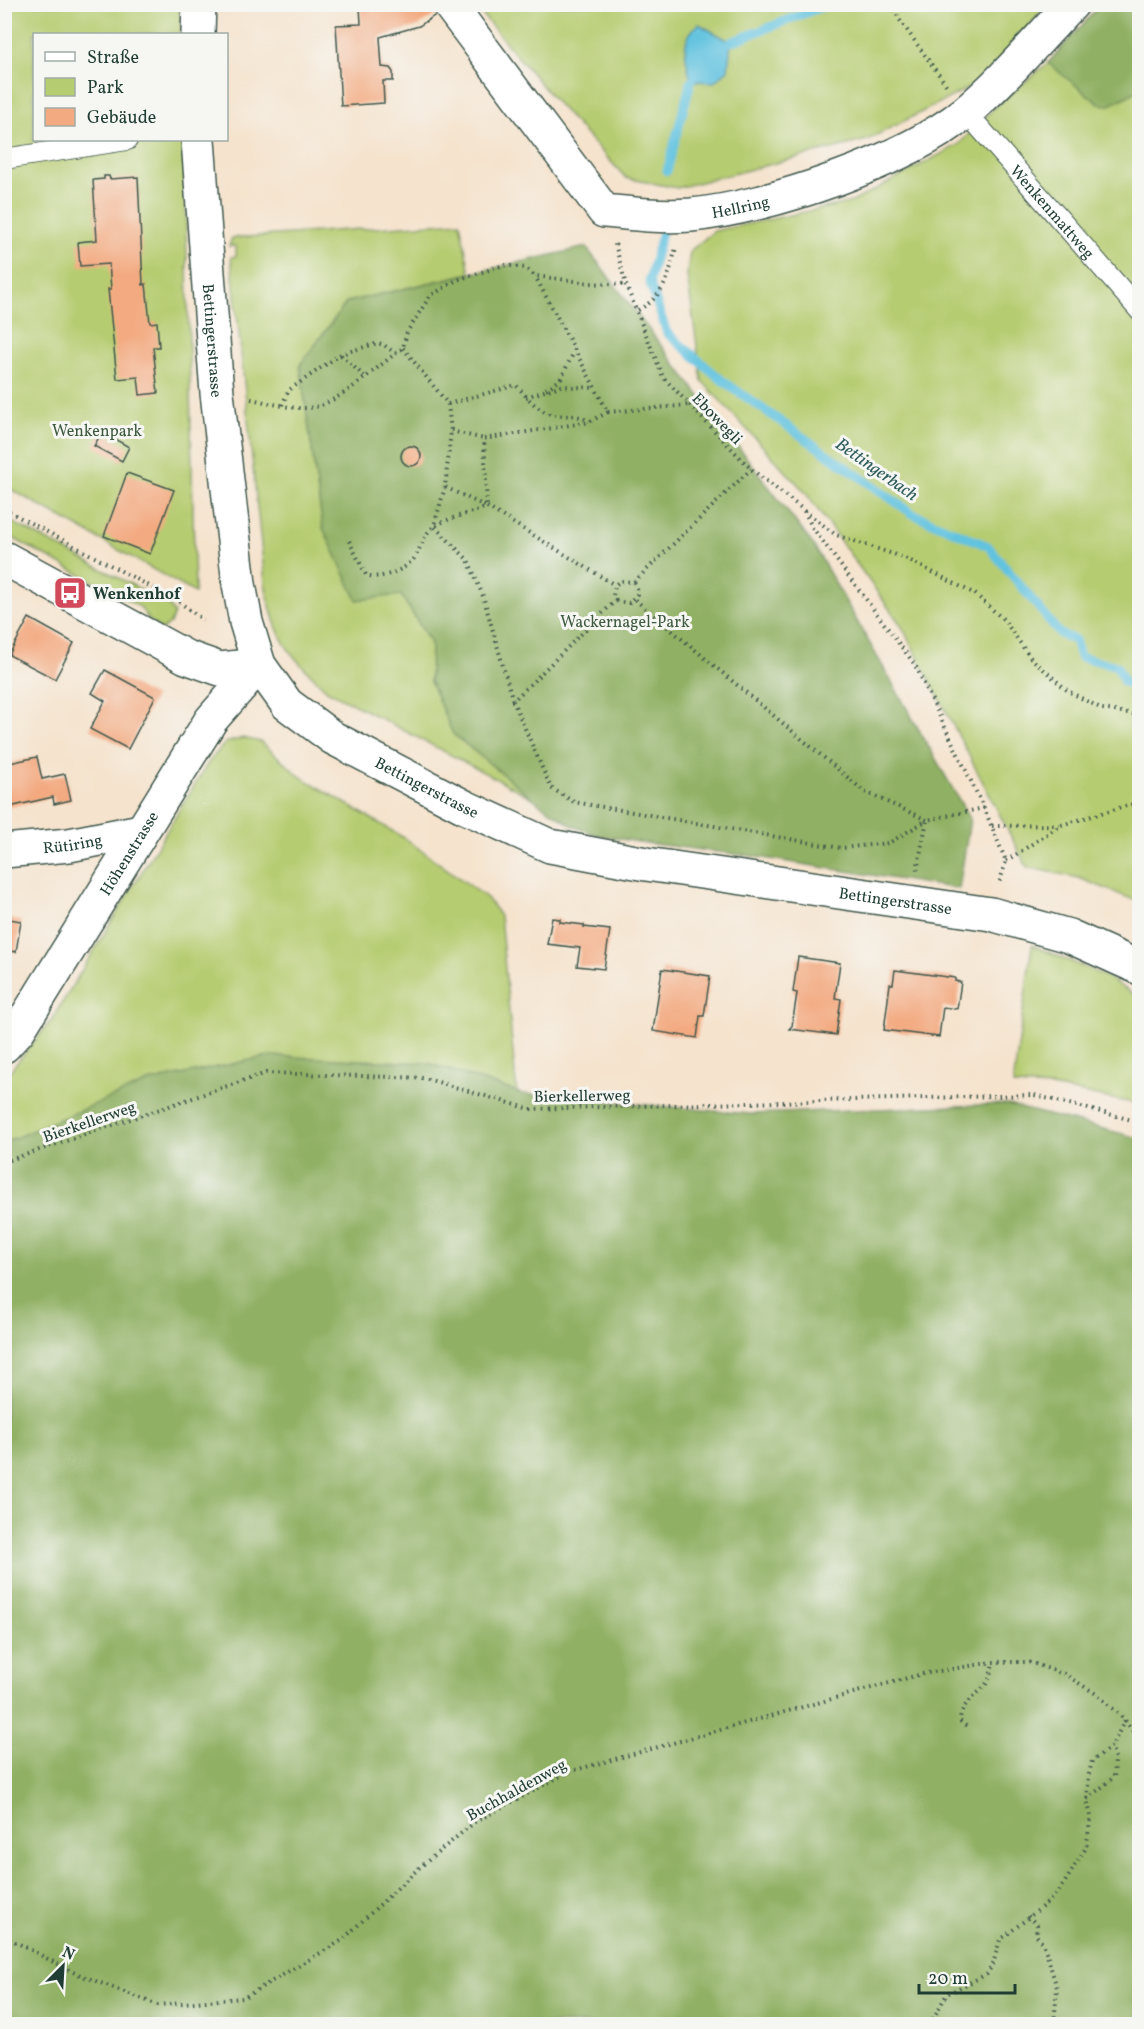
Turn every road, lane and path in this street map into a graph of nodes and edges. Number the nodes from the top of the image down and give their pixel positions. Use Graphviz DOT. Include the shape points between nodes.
graph roads {
  1 [pos="199,4"];
  2 [pos="449,4"];
  3 [pos="892,4"];
  4 [pos="1072,4"];
  5 [pos="198,33"];
  6 [pos="966,111"];
  7 [pos="121,141"];
  8 [pos="198,141"];
  9 [pos="4,159"];
  10 [pos="686,215"];
  11 [pos="534,276"];
  12 [pos="637,310"];
  13 [pos="1140,311"];
  14 [pos="403,348"];
  15 [pos="574,352"];
  16 [pos="340,354"];
  17 [pos="395,354"];
  18 [pos="364,376"];
  19 [pos="594,388"];
  20 [pos="542,392"];
  21 [pos="217,393"];
  22 [pos="526,397"];
  23 [pos="448,404"];
  24 [pos="282,405"];
  25 [pos="690,405"];
  26 [pos="608,412"];
  27 [pos="589,422"];
  28 [pos="451,431"];
  29 [pos="484,439"];
  30 [pos="751,469"];
  31 [pos="445,487"];
  32 [pos="487,507"];
  33 [pos="4,509"];
  34 [pos="803,509"];
  35 [pos="434,526"];
  36 [pos="349,541"];
  37 [pos="4,558"];
  38 [pos="634,582"];
  39 [pos="615,585"];
  40 [pos="633,598"];
  41 [pos="616,600"];
  42 [pos="203,620"];
  43 [pos="259,665"];
  44 [pos="513,701"];
  45 [pos="1140,715"];
  46 [pos="1140,802"];
  47 [pos="984,808"];
  48 [pos="927,820"];
  49 [pos="1061,825"];
  50 [pos="992,826"];
  51 [pos="141,831"];
  52 [pos="4,852"];
  53 [pos="1006,861"];
  54 [pos="911,901"];
  55 [pos="991,914"];
  56 [pos="1140,968"];
  57 [pos="4,1046"];
  58 [pos="1140,1122"];
  59 [pos="4,1162"];
  60 [pos="993,1662"];
  61 [pos="1125,1720"];
  62 [pos="966,1726"];
  63 [pos="1140,1742"];
  64 [pos="1112,1746"];
  65 [pos="1087,1800"];
  66 [pos="1028,1916"];
  67 [pos="4,1936"];
  68 [pos="930,2025"];
  69 [pos="1054,2025"];
  1 -- 5 [label="street"];
  2 -- 10 [label="street, Hellring" via="604,211"];
  3 -- 6 [label="path"];
  4 -- 6 [label="street, Hellring"];
  6 -- 10 [label="street, Hellring" via="935,134 844,175 742,205"];
  6 -- 13 [label="lane, Wenkenmattweg"];
  7 -- 9 [label="lane"];
  8 -- 21 [label="street, Bettingerstrasse"];
  10 -- 12 [label="path" via="667,281 654,301"];
  11 -- 12 [label="path, Ebowegli" via="626,285"];
  11 -- 14 [label="path" via="525,268 504,265 457,280 430,296 407,332"];
  11 -- 15 [label="path"];
  12 -- 25 [label="path, Ebowegli" via="663,378"];
  14 -- 17 [label="path"];
  14 -- 23 [label="path"];
  15 -- 19 [label="path"];
  15 -- 20 [label="path" via="560,380"];
  16 -- 17 [label="path" via="378,343"];
  16 -- 18 [label="path"];
  16 -- 24 [label="path" via="289,390"];
  17 -- 18 [label="path"];
  18 -- 24 [label="path" via="315,407"];
  19 -- 20 [label="path" via="560,386"];
  19 -- 26 [label="path"];
  20 -- 22 [label="path"];
  21 -- 24 [label="path"];
  21 -- 43 [label="street, Bettingerstrasse" via="239,584"];
  22 -- 23 [label="path" via="516,385"];
  22 -- 27 [label="path" via="549,414 584,417"];
  23 -- 28 [label="path"];
  25 -- 26 [label="path"];
  25 -- 30 [label="path, Ebowegli"];
  26 -- 27 [label="path"];
  27 -- 29 [label="path"];
  28 -- 29 [label="path"];
  28 -- 31 [label="path"];
  29 -- 32 [label="path"];
  30 -- 34 [label="path, Ebowegli"];
  30 -- 38 [label="path"];
  31 -- 32 [label="path"];
  31 -- 35 [label="path"];
  32 -- 35 [label="path"];
  32 -- 39 [label="path"];
  33 -- 42 [label="path" via="178,601"];
  34 -- 45 [label="path, Ebowegli" via="836,535 905,558 975,594 1004,620 1030,657 1068,691 1102,709"];
  34 -- 47 [label="path" via="812,527 915,665"];
  35 -- 36 [label="path" via="412,561 375,578 366,575"];
  35 -- 44 [label="path" via="468,560 483,596"];
  37 -- 43 [label="street" via="186,657 220,669"];
  38 -- 39 [label="path" via="620,581"];
  38 -- 40 [label="path" via="637,594"];
  39 -- 41 [label="path"];
  40 -- 41 [label="path" via="629,603"];
  40 -- 48 [label="path" via="865,792"];
  41 -- 44 [label="path"];
  43 -- 51 [label="street, Höhenstrasse" via="211,720"];
  43 -- 54 [label="street, Bettingerstrasse" via="287,704 333,738 550,846 646,864"];
  44 -- 48 [label="path" via="551,789 574,802 841,848 889,843"];
  46 -- 49 [label="path"];
  47 -- 48 [label="path"];
  47 -- 50 [label="path"];
  48 -- 54 [label="path"];
  49 -- 50 [label="path"];
  49 -- 53 [label="path"];
  50 -- 53 [label="path"];
  51 -- 52 [label="street, Rütiring"];
  51 -- 57 [label="street, Höhenstrasse" via="18,1031"];
  53 -- 55 [label="path"];
  54 -- 55 [label="street, Bettingerstrasse"];
  55 -- 56 [label="street, Bettingerstrasse" via="1069,936"];
  58 -- 59 [label="path, Bierkellerweg" via="1034,1095 530,1109 424,1078 266,1072"];
  60 -- 61 [label="path, Buchhaldenweg" via="1029,1662 1064,1674 1098,1695"];
  60 -- 62 [label="path" via="987,1683 960,1715"];
  60 -- 67 [label="path, Buchhaldenweg" via="922,1674 568,1772 475,1822 341,1941 243,1998 158,2005 75,1973"];
  61 -- 63 [label="path, Buchhaldenweg"];
  61 -- 64 [label="path"];
  64 -- 65 [label="path" via="1092,1761"];
  64 -- 65 [label="path" via="1114,1777"];
  65 -- 66 [label="path" via="1091,1816 1086,1848 1052,1899"];
  66 -- 68 [label="path" via="1000,1940 987,1974 947,1994"];
  66 -- 69 [label="path" via="1036,1925 1036,1935 1044,1945 1057,1988"];
}
